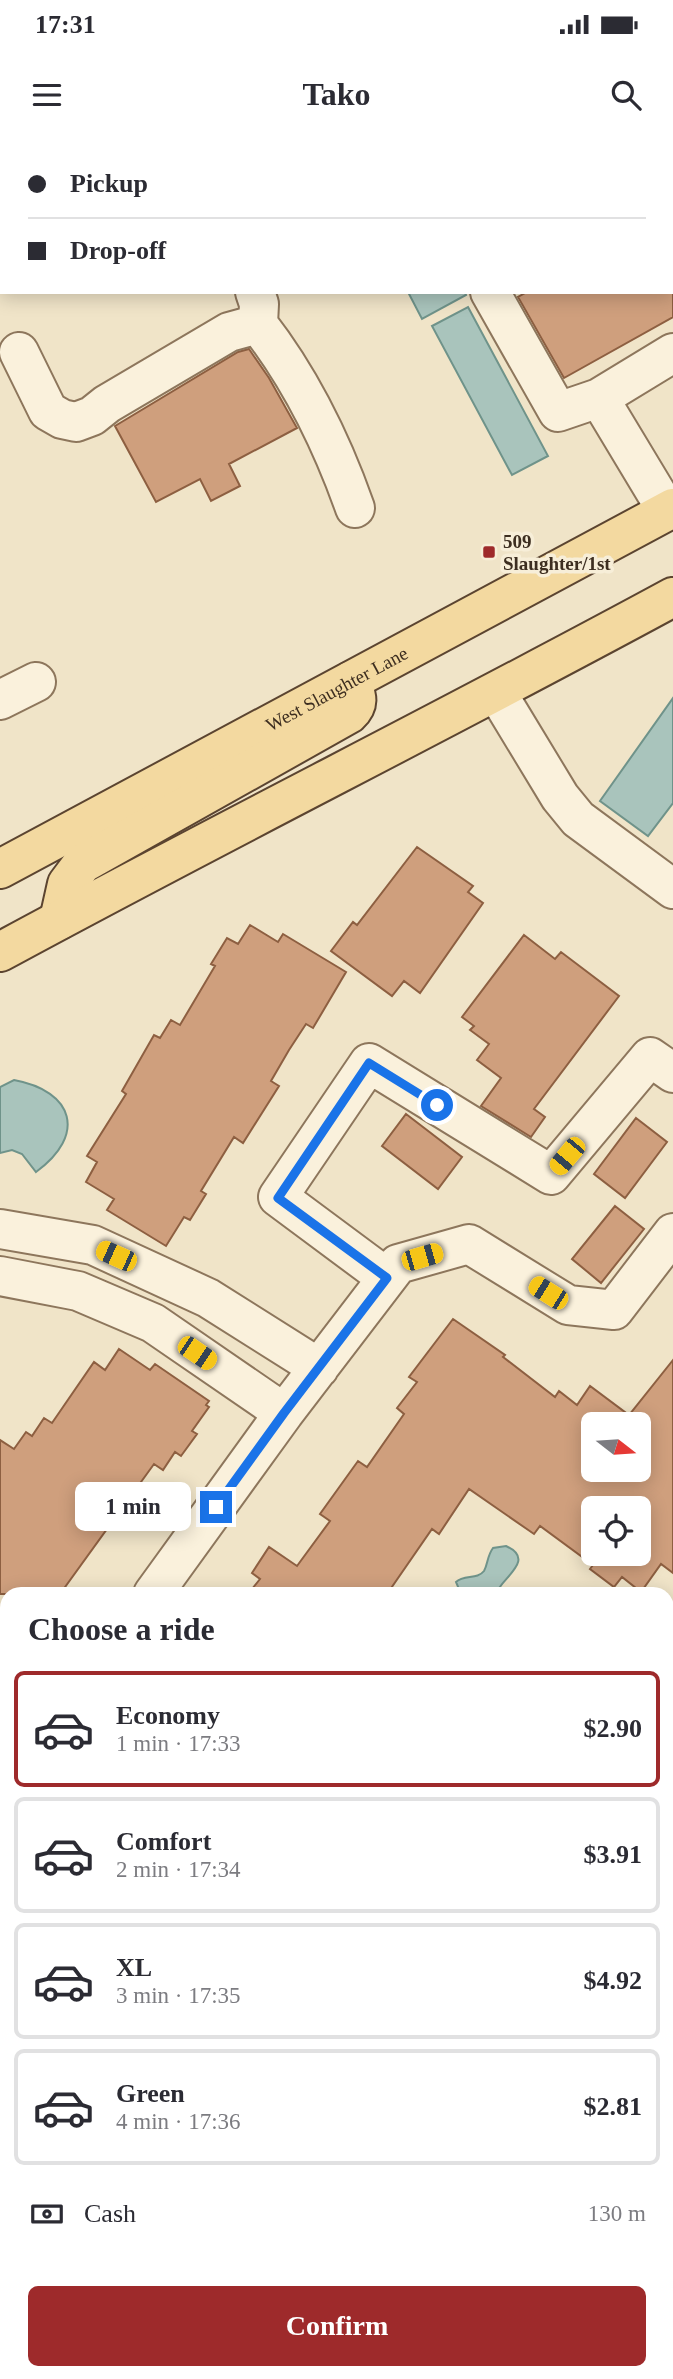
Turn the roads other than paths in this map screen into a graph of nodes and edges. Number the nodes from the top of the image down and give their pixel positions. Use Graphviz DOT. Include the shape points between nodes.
graph roads {
  1 [pos="492,294"];
  2 [pos="257,308"];
  3 [pos="19,352"];
  4 [pos="673,354"];
  5 [pos="599,398"];
  6 [pos="355,508"];
  7 [pos="670,509"];
  8 [pos="673,597"];
  9 [pos="351,681"];
  10 [pos="36,682"];
  11 [pos="497,693"];
  12 [pos="0,700"];
  13 [pos="0,869"];
  14 [pos="673,889"];
  15 [pos="60,920"];
  16 [pos="0,952"];
  17 [pos="673,1073"];
  18 [pos="0,1229"];
  19 [pos="673,1233"];
  20 [pos="0,1276"];
  21 [pos="387,1278"];
  22 [pos="318,1368"];
  23 [pos="284,1413"];
  24 [pos="158,1587"];
  1 -- 5 [label="street" via="558,412"];
  2 -- 3 [label="street" via="229,332 76,422 48,411"];
  2 -- 6 [label="street" via="340,466"];
  4 -- 5 [label="street"];
  5 -- 7 [label="street"];
  7 -- 9 [label="main road, West Slaughter Lane"];
  8 -- 11 [label="main road"];
  9 -- 13 [label="main road, West Slaughter Lane"];
  9 -- 15 [label="main road" via="358,701 349,714 82,864 67,884"];
  10 -- 12 [label="street"];
  11 -- 14 [label="street" via="560,797 578,818"];
  11 -- 15 [label="main road"];
  15 -- 16 [label="main road"];
  17 -- 21 [label="street" via="650,1057 551,1175 369,1063 278,1198"];
  18 -- 22 [label="street" via="93,1245 208,1298"];
  19 -- 21 [label="street" via="614,1310 568,1305 469,1244 398,1264"];
  20 -- 23 [label="street" via="78,1291 153,1323"];
  21 -- 22 [label="street"];
  22 -- 23 [label="street"];
  23 -- 24 [label="street"];
}
